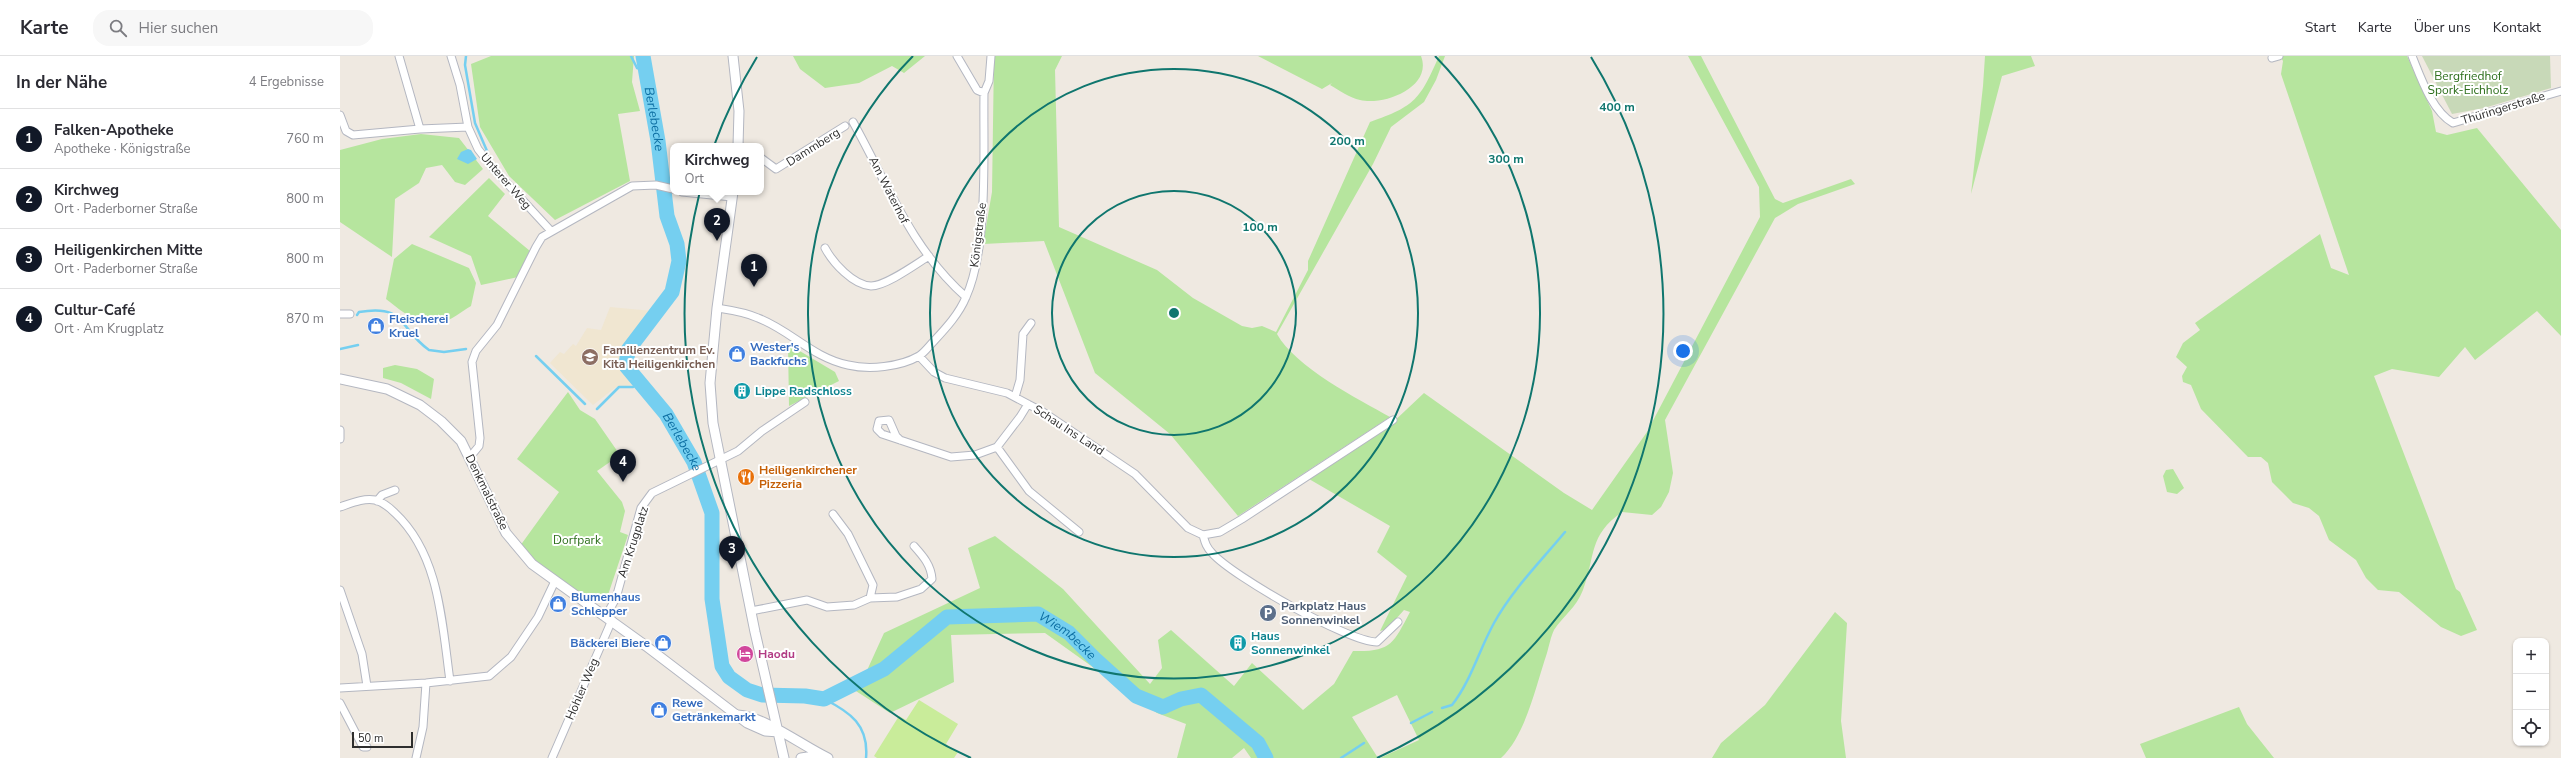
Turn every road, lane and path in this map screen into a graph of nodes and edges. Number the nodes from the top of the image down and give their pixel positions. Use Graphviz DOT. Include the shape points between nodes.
graph roads {
  1 [pos="399,56"];
  2 [pos="451,56"];
  3 [pos="733,56"];
  4 [pos="957,56"];
  5 [pos="991,56"];
  6 [pos="2412,56"];
  7 [pos="2561,91"];
  8 [pos="984,94"];
  9 [pos="340,115"];
  10 [pos="854,122"];
  11 [pos="468,126"];
  12 [pos="845,126"];
  13 [pos="420,129"];
  14 [pos="738,143"];
  15 [pos="764,160"];
  16 [pos="670,188"];
  17 [pos="732,195"];
  18 [pos="551,231"];
  19 [pos="825,248"];
  20 [pos="929,256"];
  21 [pos="966,297"];
  22 [pos="717,308"];
  23 [pos="340,314"];
  24 [pos="350,314"];
  25 [pos="1031,323"];
  26 [pos="918,356"];
  27 [pos="340,379"];
  28 [pos="1015,397"];
  29 [pos="806,402"];
  30 [pos="1028,404"];
  31 [pos="1393,420"];
  32 [pos="340,430"];
  33 [pos="340,439"];
  34 [pos="900,440"];
  35 [pos="997,447"];
  36 [pos="470,457"];
  37 [pos="719,460"];
  38 [pos="395,490"];
  39 [pos="377,501"];
  40 [pos="340,507"];
  41 [pos="833,514"];
  42 [pos="1078,532"];
  43 [pos="1203,535"];
  44 [pos="914,546"];
  45 [pos="555,581"];
  46 [pos="340,590"];
  47 [pos="870,598"];
  48 [pos="751,612"];
  49 [pos="609,618"];
  50 [pos="1398,622"];
  51 [pos="450,681"];
  52 [pos="426,684"];
  53 [pos="367,686"];
  54 [pos="340,688"];
  55 [pos="340,703"];
  56 [pos="779,732"];
  57 [pos="367,747"];
  58 [pos="825,757"];
  59 [pos="416,758"];
  60 [pos="552,758"];
  61 [pos="784,758"];
  62 [pos="801,758"];
  1 -- 13 [label="street"];
  2 -- 11 [label="street, Unterer Weg"];
  3 -- 14 [label="main road" via="739,111"];
  4 -- 8 [label="street" via="977,90"];
  5 -- 8 [label="street, Königstraße" via="989,81"];
  6 -- 7 [label="street, Thüringerstraße" via="2427,91 2443,118 2453,123"];
  8 -- 21 [label="street, Königstraße" via="982,207 978,254"];
  9 -- 13 [label="street" via="346,131 353,135"];
  10 -- 20 [label="street, Am Waterhof" via="907,227"];
  11 -- 13 [label="street"];
  11 -- 18 [label="street, Unterer Weg" via="485,159"];
  12 -- 15 [label="street, Dammberg" via="776,169"];
  16 -- 18 [label="street" via="656,185 632,186"];
  17 -- 22 [label="main road"];
  18 -- 36 [label="street" via="536,247 497,325 476,351 472,362 480,438 479,446"];
  19 -- 20 [label="street" via="835,265 854,279 871,286 886,281"];
  20 -- 21 [label="street, Am Waterhof" via="953,286"];
  21 -- 26 [label="street, Königstraße" via="950,324"];
  22 -- 26 [label="street, Königstraße" via="759,318 815,353 850,366 869,368 894,364"];
  22 -- 37 [label="main road" via="710,383"];
  23 -- 24 [label="street"];
  25 -- 28 [label="street" via="1023,334 1020,380"];
  26 -- 28 [label="street, Schau Ins Land" via="934,372 945,378"];
  27 -- 36 [label="main road, Denkmalstraße" via="387,389 420,405 453,432"];
  28 -- 30 [label="street, Schau Ins Land"];
  29 -- 37 [label="street" via="762,431 738,451"];
  30 -- 35 [label="street"];
  30 -- 43 [label="street, Schau Ins Land" via="1078,434 1135,474 1188,528"];
  31 -- 43 [label="street" via="1242,519 1220,532"];
  32 -- 33 [label="street"];
  34 -- 34 [label="street" via="878,431 879,420 889,420"];
  34 -- 35 [label="street" via="951,457 975,455"];
  35 -- 42 [label="street" via="1029,491"];
  36 -- 45 [label="main road, Denkmalstraße" via="506,533 532,564"];
  37 -- 48 [label="main road"];
  37 -- 49 [label="street, Am Krugplatz" via="656,489 641,508"];
  38 -- 39 [label="street" via="382,495"];
  39 -- 40 [label="street" via="364,500"];
  39 -- 51 [label="street" via="391,509 410,528 427,560 441,618"];
  41 -- 47 [label="street" via="848,534 873,585"];
  43 -- 50 [label="street" via="1213,555 1252,583 1343,632 1369,642 1377,642"];
  44 -- 47 [label="street" via="932,572 930,582 910,595"];
  45 -- 49 [label="main road, Denkmalstraße"];
  45 -- 51 [label="street" via="532,626 507,662 485,678"];
  46 -- 53 [label="street" via="362,654"];
  47 -- 48 [label="street" via="845,606 827,607 807,600"];
  48 -- 56 [label="main road"];
  49 -- 56 [label="main road, Denkmalstraße" via="758,729"];
  49 -- 60 [label="street, Hohler Weg"];
  51 -- 52 [label="street"];
  52 -- 53 [label="street"];
  52 -- 59 [label="street" via="423,727"];
  53 -- 54 [label="street"];
  55 -- 57 [label="street" via="363,747"];
  56 -- 58 [label="main road"];
  56 -- 61 [label="main road"];
  58 -- 62 [label="main road"];
}
